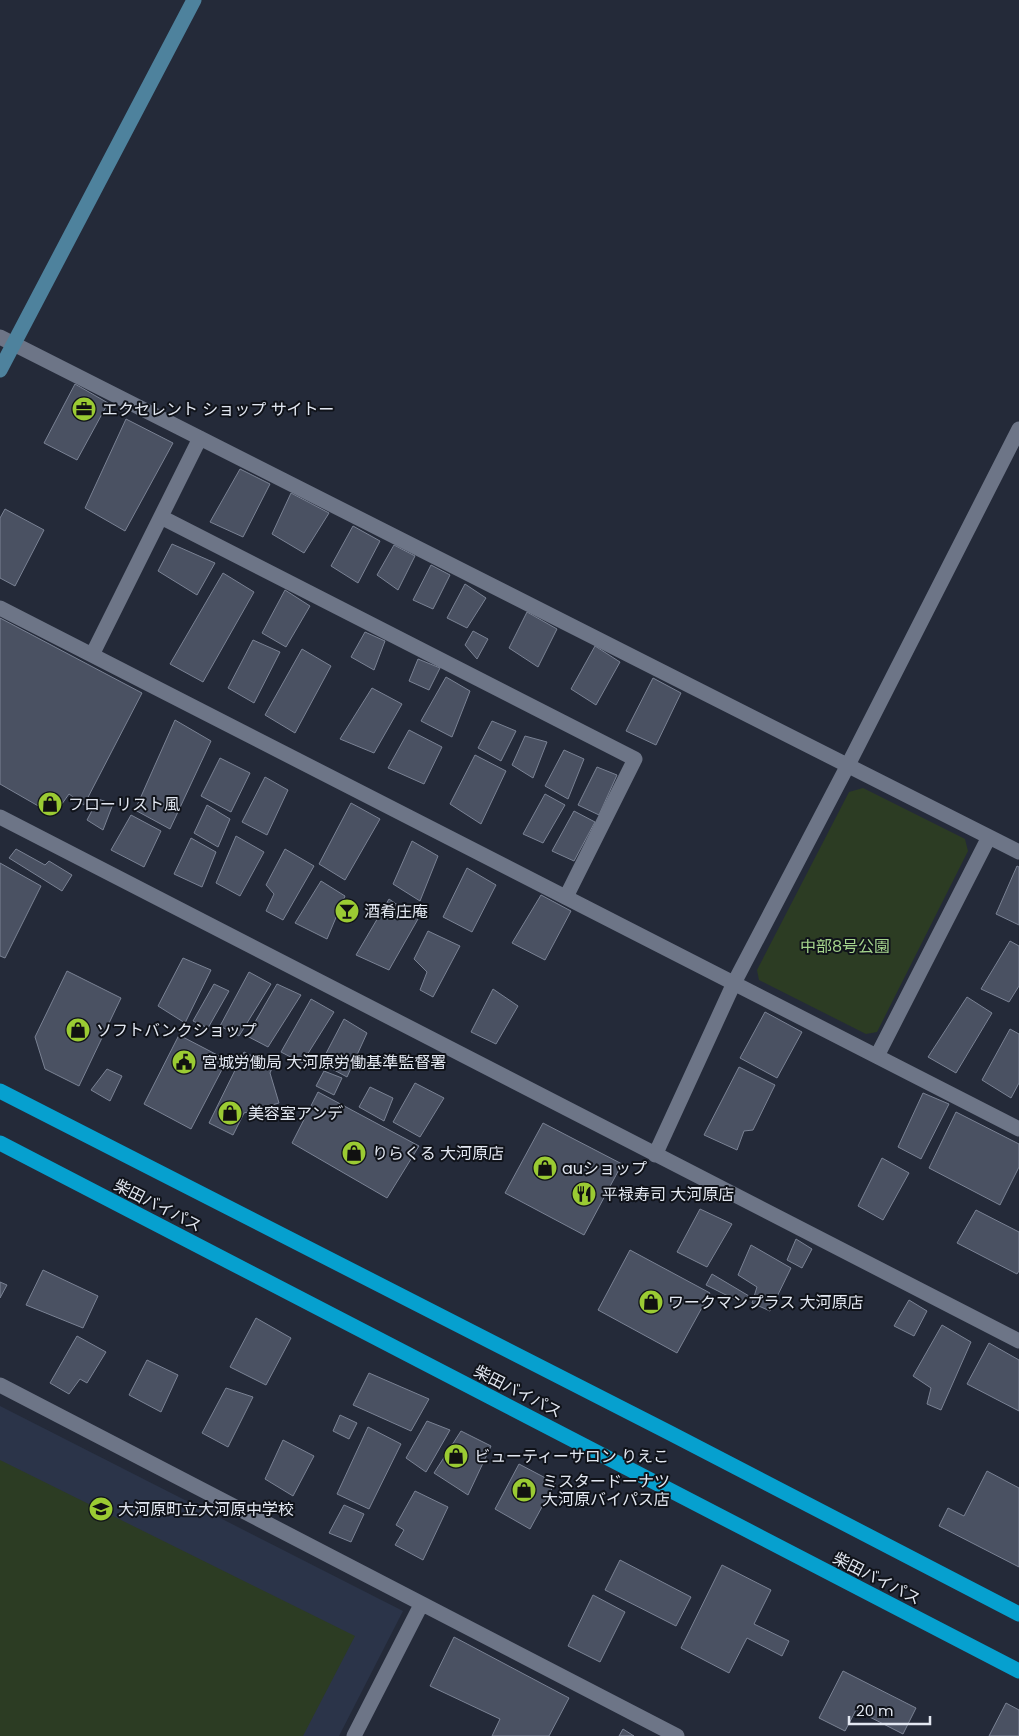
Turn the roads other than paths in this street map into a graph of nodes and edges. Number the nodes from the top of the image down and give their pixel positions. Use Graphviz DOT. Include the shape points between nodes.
graph roads {
  1 [pos="194,0"];
  2 [pos="7,340"];
  3 [pos="0,370"];
  4 [pos="1019,430"];
  5 [pos="200,438"];
  6 [pos="161,517"];
  7 [pos="0,608"];
  8 [pos="92,655"];
  9 [pos="848,765"];
  10 [pos="0,817"];
  11 [pos="989,836"];
  12 [pos="1019,852"];
  13 [pos="566,897"];
  14 [pos="734,983"];
  15 [pos="877,1056"];
  16 [pos="0,1091"];
  17 [pos="1019,1129"];
  18 [pos="0,1142"];
  19 [pos="654,1155"];
  20 [pos="1019,1341"];
  21 [pos="0,1385"];
  22 [pos="421,1605"];
  23 [pos="1019,1614"];
  24 [pos="1019,1671"];
  25 [pos="354,1736"];
  26 [pos="677,1736"];
  1 -- 2 [label="street"];
  2 -- 3 [label="street"];
  2 -- 5 [label="street"];
  4 -- 9 [label="street"];
  5 -- 6 [label="street"];
  5 -- 9 [label="street"];
  6 -- 8 [label="street"];
  6 -- 13 [label="street" via="636,759"];
  7 -- 8 [label="street"];
  8 -- 13 [label="street"];
  9 -- 11 [label="street"];
  9 -- 14 [label="street"];
  10 -- 19 [label="street"];
  11 -- 12 [label="street"];
  11 -- 15 [label="street"];
  13 -- 14 [label="street"];
  14 -- 15 [label="street"];
  14 -- 19 [label="street"];
  15 -- 17 [label="street"];
  16 -- 23 [label="highway, 柴田バイパス"];
  18 -- 24 [label="highway, 柴田バイパス"];
  19 -- 20 [label="street"];
  21 -- 22 [label="street"];
  22 -- 25 [label="street"];
  22 -- 26 [label="street"];
}
